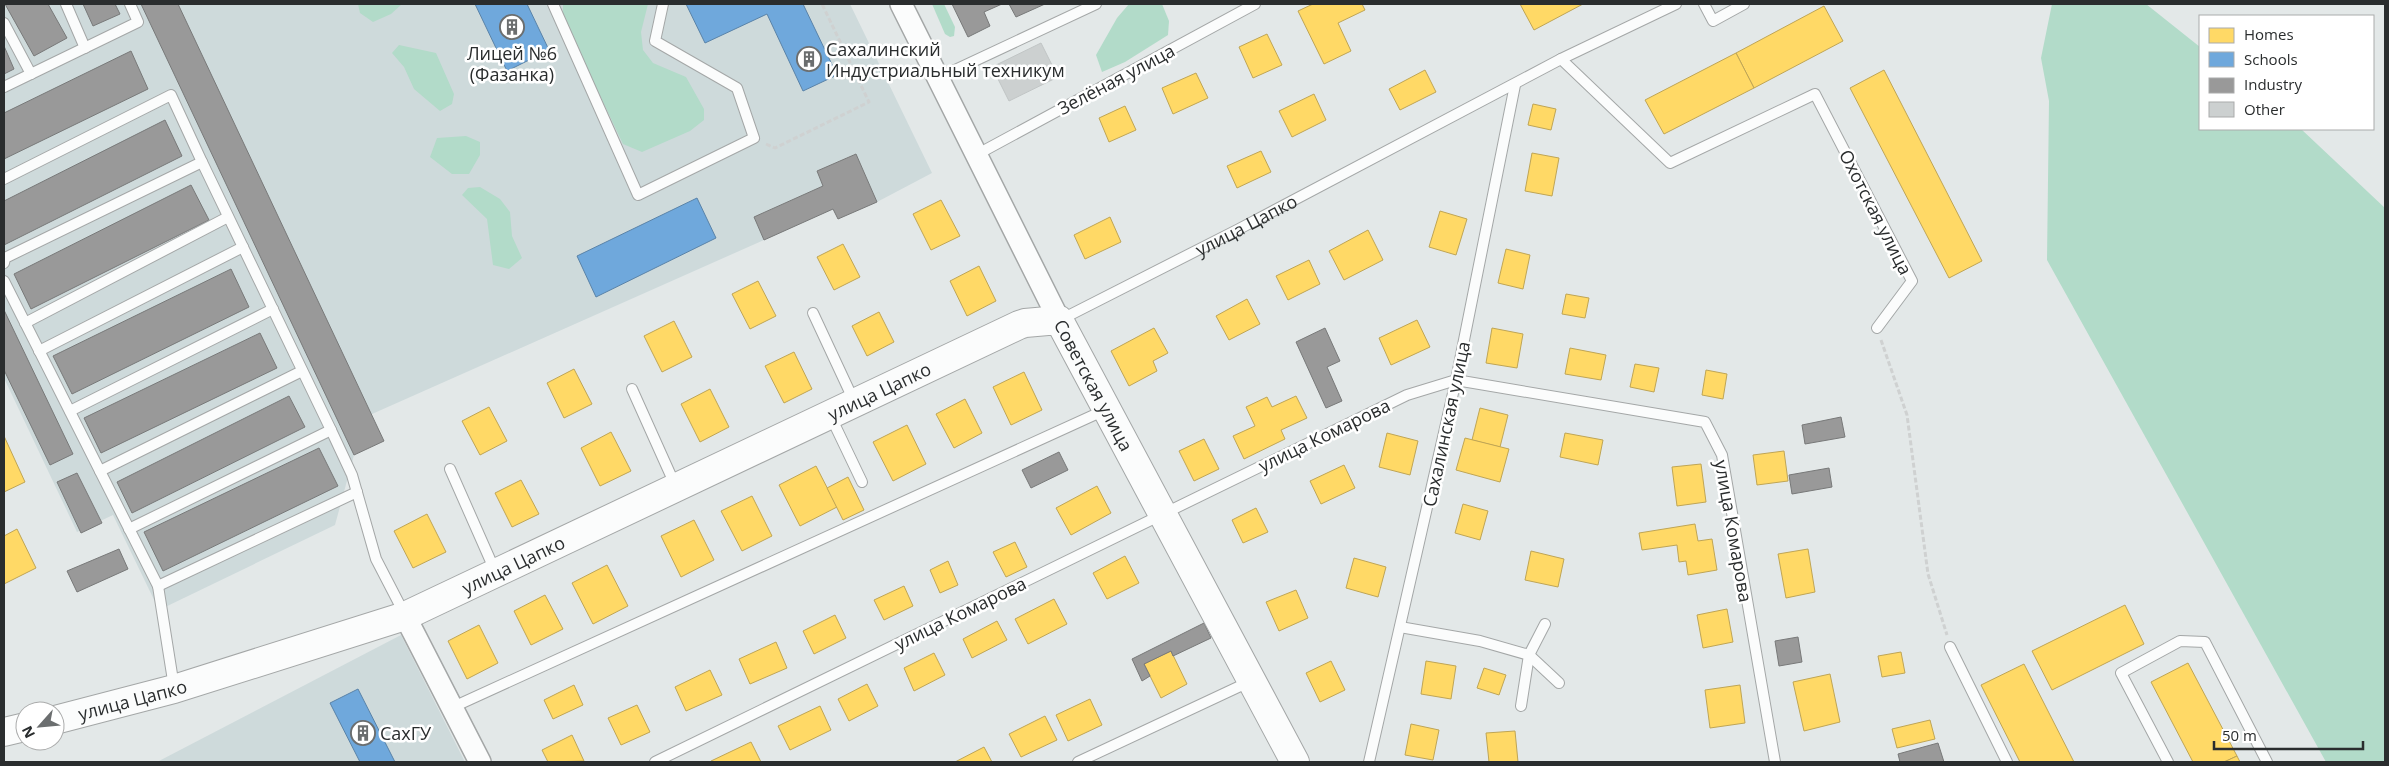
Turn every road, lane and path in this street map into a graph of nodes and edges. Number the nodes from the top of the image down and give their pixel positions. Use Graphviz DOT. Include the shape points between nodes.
graph roads {
  1 [pos="66,4"];
  2 [pos="130,4"];
  3 [pos="553,4"];
  4 [pos="664,4"];
  5 [pos="822,4"];
  6 [pos="901,4"];
  7 [pos="1096,4"];
  8 [pos="1255,4"];
  9 [pos="1676,4"];
  10 [pos="1704,4"];
  11 [pos="1744,4"];
  12 [pos="4,23"];
  13 [pos="85,48"];
  14 [pos="1561,59"];
  15 [pos="31,74"];
  16 [pos="938,78"];
  17 [pos="1515,85"];
  18 [pos="4,87"];
  19 [pos="754,138"];
  20 [pos="976,155"];
  21 [pos="202,162"];
  22 [pos="4,179"];
  23 [pos="228,217"];
  24 [pos="243,247"];
  25 [pos="4,263"];
  26 [pos="4,281"];
  27 [pos="273,309"];
  28 [pos="814,313"];
  29 [pos="1059,320"];
  30 [pos="25,323"];
  31 [pos="1876,328"];
  32 [pos="39,351"];
  33 [pos="302,371"];
  34 [pos="1456,380"];
  35 [pos="632,389"];
  36 [pos="855,402"];
  37 [pos="1106,410"];
  38 [pos="70,411"];
  39 [pos="830,414"];
  40 [pos="331,430"];
  41 [pos="450,469"];
  42 [pos="100,471"];
  43 [pos="862,482"];
  44 [pos="676,488"];
  45 [pos="357,492"];
  46 [pos="1162,514"];
  47 [pos="129,529"];
  48 [pos="496,574"];
  49 [pos="158,586"];
  50 [pos="406,616"];
  51 [pos="1545,624"];
  52 [pos="1400,627"];
  53 [pos="1950,647"];
  54 [pos="1529,655"];
  55 [pos="1252,680"];
  56 [pos="1559,683"];
  57 [pos="174,689"];
  58 [pos="1521,706"];
  59 [pos="451,708"];
  60 [pos="65,717"];
  61 [pos="480,762"];
  62 [pos="655,762"];
  63 [pos="1078,762"];
  64 [pos="1295,762"];
  65 [pos="1369,762"];
  66 [pos="1775,762"];
  67 [pos="2007,762"];
  68 [pos="2168,762"];
  69 [pos="2267,762"];
  1 -- 13 [label="lane"];
  2 -- 13 [label="lane" via="138,22"];
  3 -- 19 [label="lane" via="638,195"];
  4 -- 19 [label="lane" via="655,41 736,88"];
  5 -- 19 [label="path" via="869,102 775,148"];
  6 -- 16 [label="street, Советская улица"];
  7 -- 16 [label="lane"];
  8 -- 20 [label="lane, Зелёная улица"];
  9 -- 14 [label="lane, улица Цапко"];
  10 -- 11 [label="lane" via="1713,21"];
  12 -- 15 [label="lane"];
  13 -- 15 [label="lane"];
  14 -- 17 [label="lane, улица Цапко"];
  14 -- 31 [label="lane, Охотская улица" via="1670,163 1815,94 1912,282"];
  15 -- 18 [label="lane"];
  16 -- 20 [label="street, Советская улица"];
  17 -- 29 [label="lane, улица Цапко"];
  17 -- 34 [label="lane, Сахалинская улица"];
  20 -- 29 [label="street, Советская улица"];
  21 -- 22 [label="lane" via="171,95"];
  21 -- 23 [label="lane"];
  21 -- 25 [label="lane" via="5,258"];
  23 -- 24 [label="lane"];
  23 -- 30 [label="lane"];
  24 -- 27 [label="lane"];
  24 -- 32 [label="lane"];
  26 -- 30 [label="lane"];
  27 -- 33 [label="lane"];
  27 -- 38 [label="lane"];
  28 -- 36 [label="lane"];
  29 -- 36 [label="street, улица Цапко" via="1026,323"];
  29 -- 37 [label="street, Советская улица"];
  30 -- 32 [label="lane"];
  31 -- 53 [label="path" via="1907,415 1928,574"];
  32 -- 38 [label="lane"];
  33 -- 40 [label="lane"];
  33 -- 42 [label="lane"];
  34 -- 46 [label="lane, улица Комарова" via="1406,395"];
  34 -- 52 [label="lane, Сахалинская улица"];
  34 -- 66 [label="lane, улица Комарова" via="1705,422 1722,455"];
  35 -- 44 [label="lane"];
  36 -- 39 [label="street, улица Цапко"];
  37 -- 46 [label="street, Советская улица"];
  37 -- 59 [label="lane"];
  38 -- 42 [label="lane"];
  39 -- 43 [label="lane"];
  39 -- 44 [label="street, улица Цапко"];
  40 -- 45 [label="lane"];
  40 -- 47 [label="lane"];
  41 -- 48 [label="lane"];
  42 -- 47 [label="lane"];
  44 -- 48 [label="street, улица Цапко"];
  45 -- 49 [label="lane"];
  45 -- 50 [label="lane" via="376,559"];
  46 -- 55 [label="street, Советская улица"];
  46 -- 62 [label="lane, улица Комарова"];
  47 -- 49 [label="lane"];
  48 -- 50 [label="street, улица Цапко"];
  49 -- 57 [label="lane"];
  50 -- 57 [label="street, улица Цапко"];
  50 -- 59 [label="street"];
  51 -- 54 [label="lane"];
  52 -- 54 [label="lane" via="1480,641"];
  52 -- 65 [label="lane, Сахалинская улица"];
  53 -- 67 [label="lane"];
  54 -- 56 [label="lane"];
  54 -- 58 [label="lane"];
  55 -- 63 [label="lane"];
  55 -- 64 [label="street, Советская улица"];
  57 -- 60 [label="street, улица Цапко"];
  59 -- 61 [label="street"];
  68 -- 69 [label="lane" via="2121,673 2180,641 2205,642"];
}
